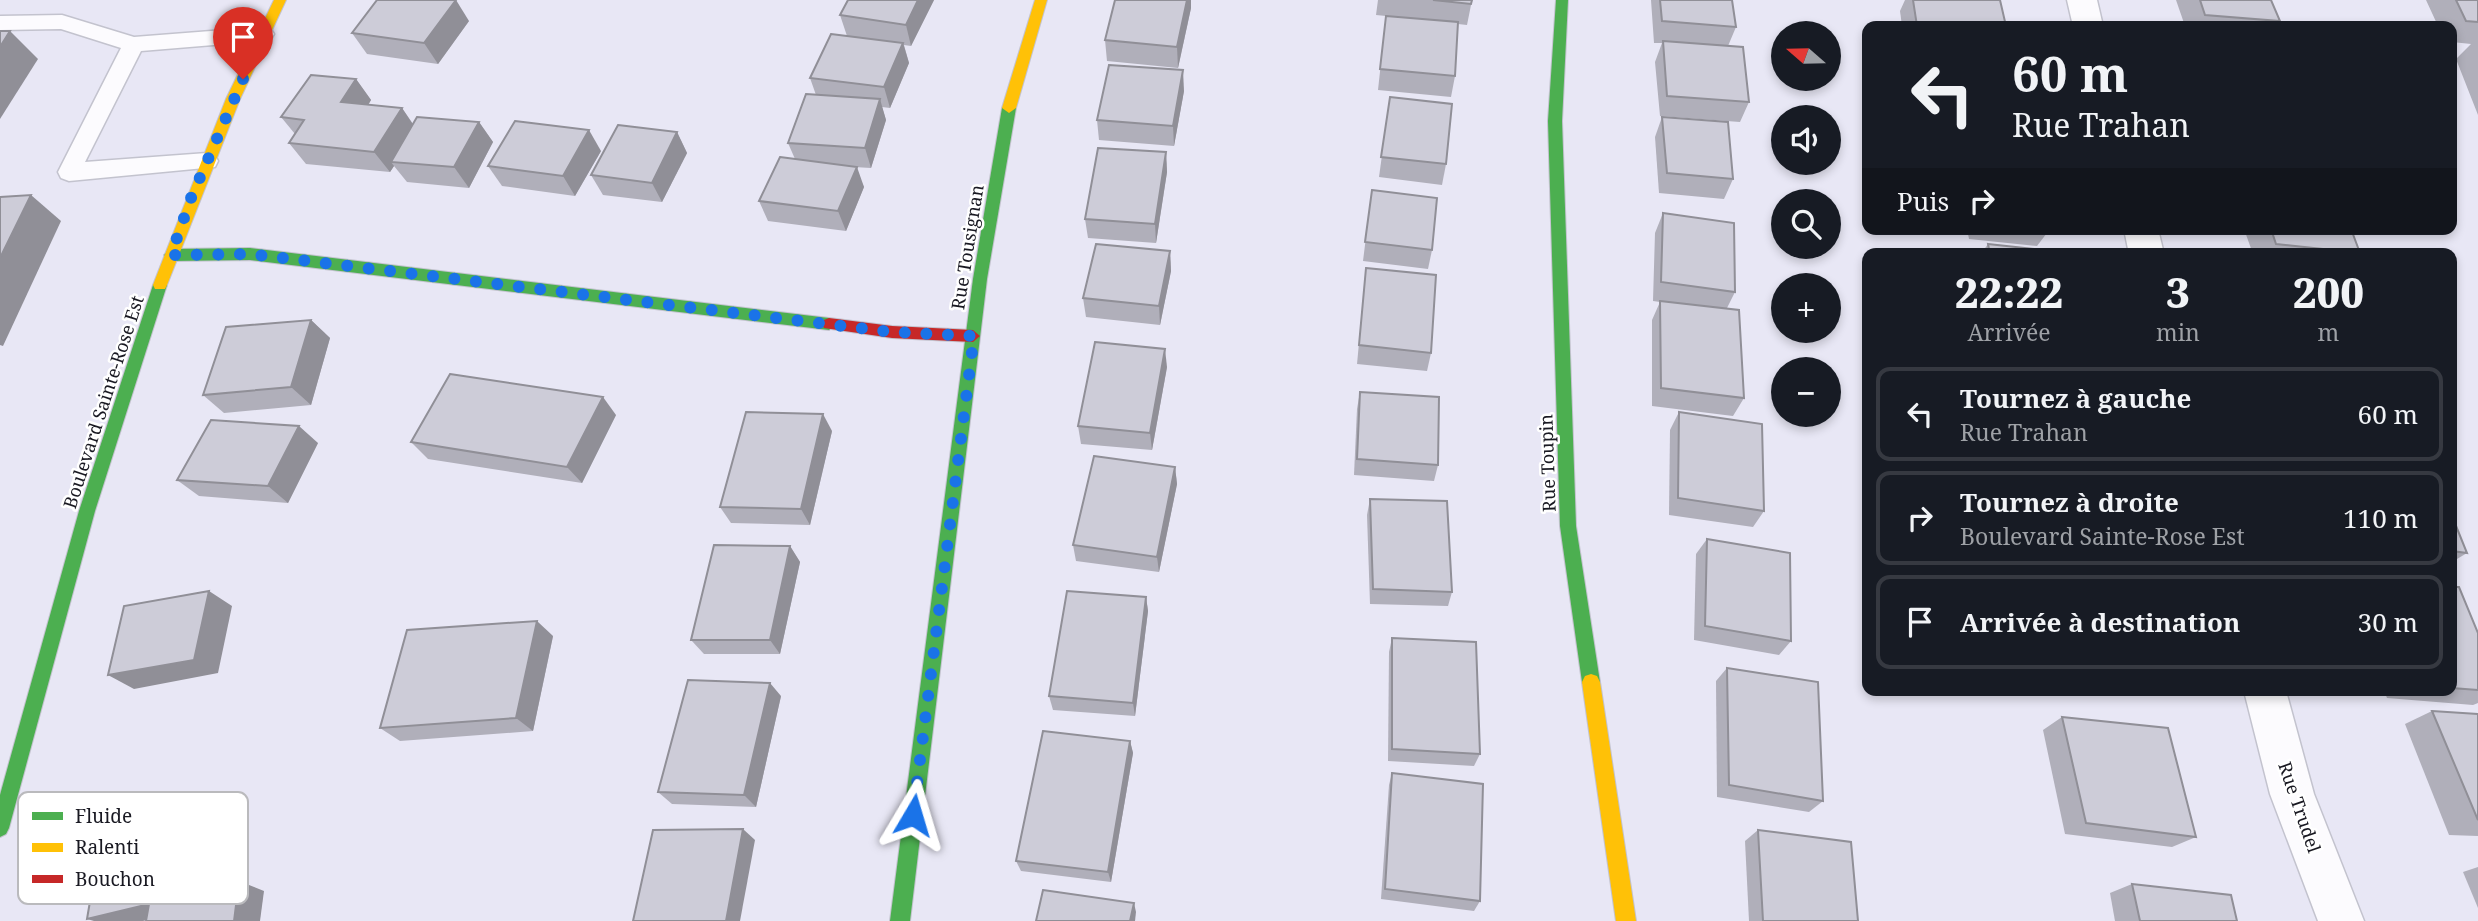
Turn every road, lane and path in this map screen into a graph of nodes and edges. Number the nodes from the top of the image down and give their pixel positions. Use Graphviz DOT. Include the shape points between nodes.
graph roads {
  1 [pos="280,0"];
  2 [pos="1041,0"];
  3 [pos="1562,0"];
  4 [pos="2082,0"];
  5 [pos="2087,21"];
  6 [pos="0,23"];
  7 [pos="264,34"];
  8 [pos="134,44"];
  9 [pos="207,161"];
  10 [pos="171,255"];
  11 [pos="974,336"];
  12 [pos="2266,696"];
  13 [pos="0,828"];
  14 [pos="900,921"];
  15 [pos="1626,921"];
  16 [pos="2342,921"];
  1 -- 7 [label="street, Boulevard Sainte-Rose Est"];
  2 -- 11 [label="street, Rue Tousignan" via="1010,104"];
  3 -- 15 [label="street, Rue Toupin" via="1555,121 1568,526"];
  4 -- 5 [label="street"];
  6 -- 8 [label="lane" via="62,22"];
  7 -- 8 [label="lane"];
  7 -- 9 [label="street, Boulevard Sainte-Rose Est"];
  8 -- 9 [label="lane" via="69,172"];
  9 -- 10 [label="street, Boulevard Sainte-Rose Est"];
  10 -- 11 [label="street" via="250,254 892,332"];
  10 -- 13 [label="street, Boulevard Sainte-Rose Est" via="99,475"];
  11 -- 14 [label="street, Rue Tousignan"];
  12 -- 16 [label="street, Rue Trudel" via="2292,794"];
}
